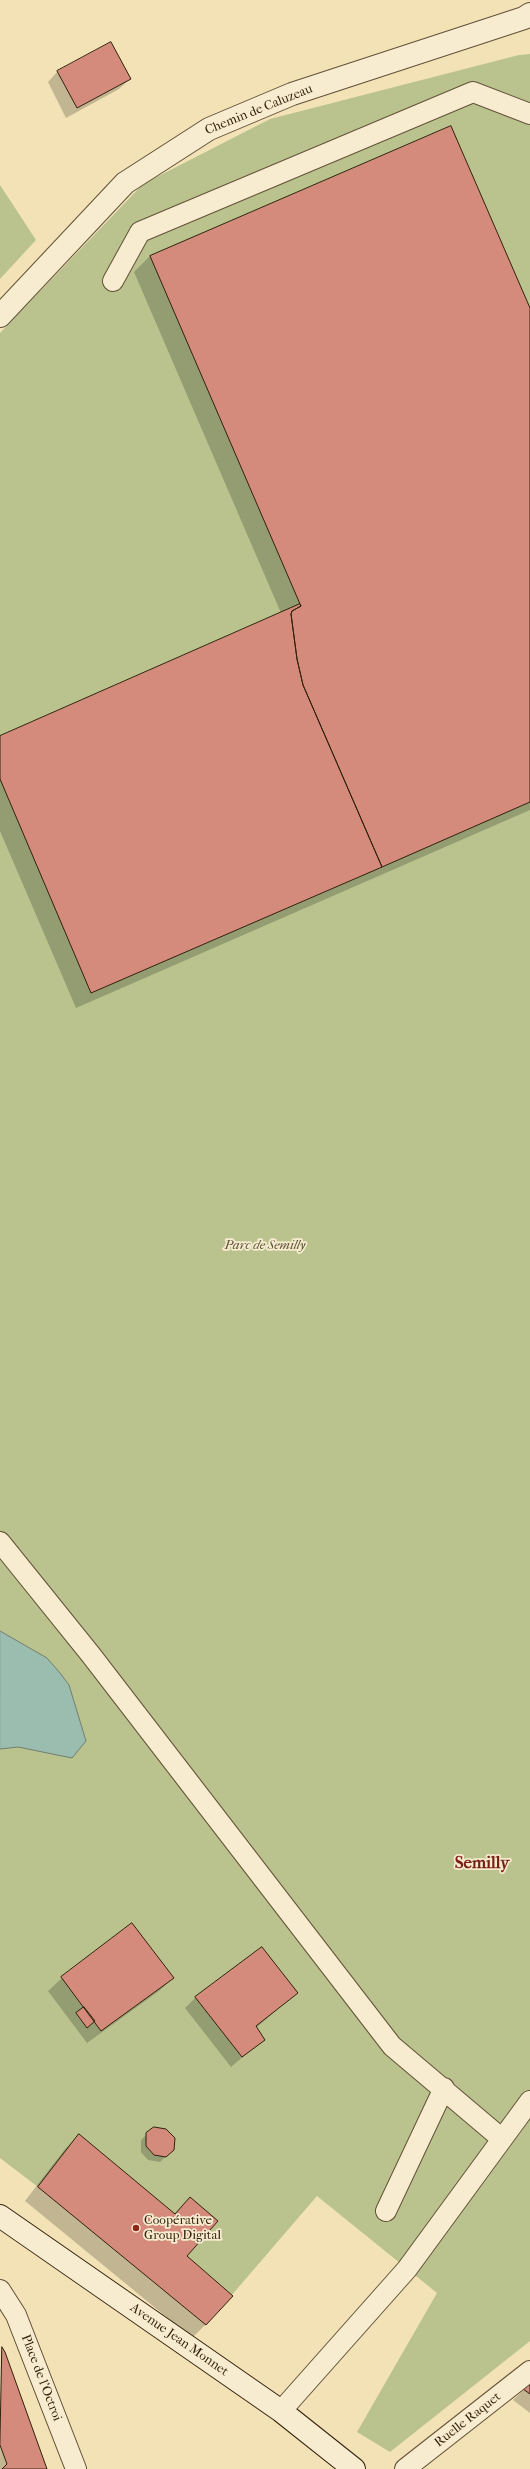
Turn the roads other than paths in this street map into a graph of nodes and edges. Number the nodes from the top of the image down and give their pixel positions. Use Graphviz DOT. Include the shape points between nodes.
graph roads {
  1 [pos="530,14"];
  2 [pos="530,114"];
  3 [pos="113,281"];
  4 [pos="0,316"];
  5 [pos="0,1542"];
  6 [pos="444,2088"];
  7 [pos="530,2101"];
  8 [pos="502,2139"];
  9 [pos="386,2211"];
  10 [pos="0,2216"];
  11 [pos="0,2290"];
  12 [pos="530,2371"];
  13 [pos="281,2411"];
  14 [pos="76,2469"];
  15 [pos="354,2469"];
  16 [pos="406,2469"];
  1 -- 4 [label="street, Chemin de Caluzeau" via="292,94 209,128 125,183"];
  2 -- 3 [label="lane" via="473,92 140,232"];
  5 -- 6 [label="lane" via="91,1655 392,2046"];
  6 -- 8 [label="lane"];
  6 -- 9 [label="lane"];
  7 -- 8 [label="lane"];
  8 -- 13 [label="lane" via="407,2269"];
  10 -- 13 [label="street, Avenue Jean Monnet"];
  11 -- 14 [label="lane, Place de l'Octroi" via="16,2315"];
  12 -- 16 [label="lane, Ruelle Raquet"];
  13 -- 15 [label="street, Avenue Jean Monnet"];
}
